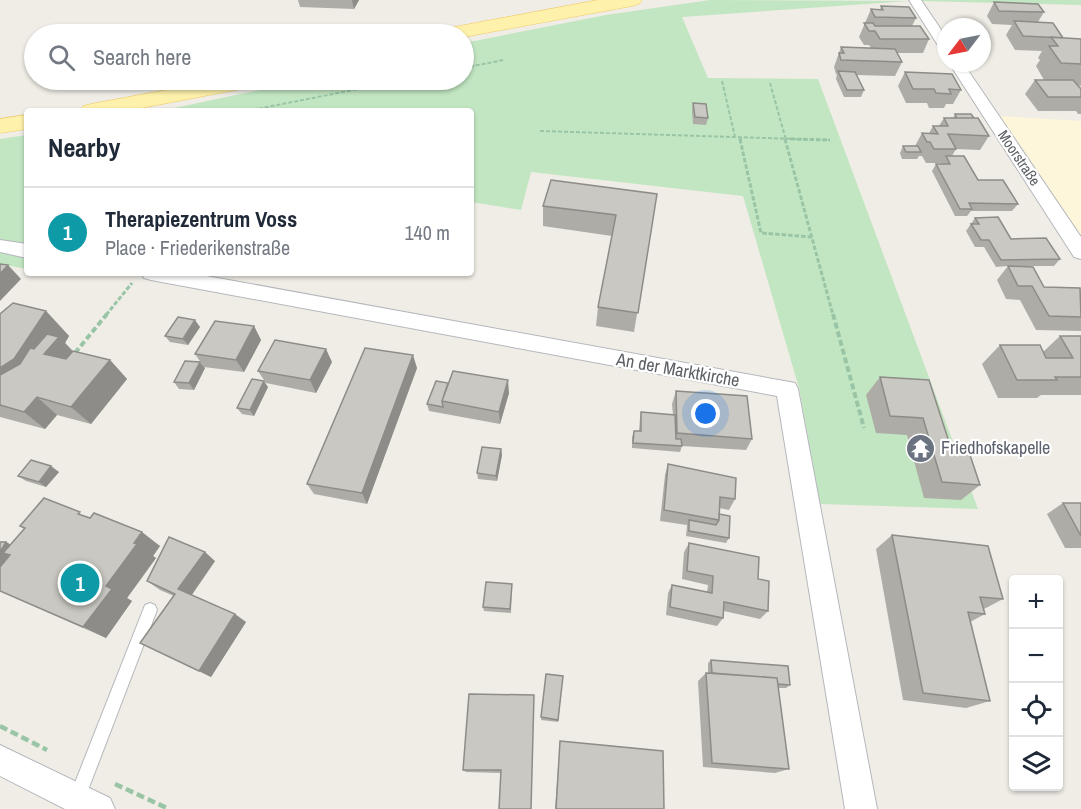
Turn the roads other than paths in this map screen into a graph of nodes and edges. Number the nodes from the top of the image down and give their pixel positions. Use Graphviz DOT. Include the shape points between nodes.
graph roads {
  1 [pos="632,0"];
  2 [pos="915,0"];
  3 [pos="474,29"];
  4 [pos="937,33"];
  5 [pos="962,72"];
  6 [pos="199,90"];
  7 [pos="106,108"];
  8 [pos="24,122"];
  9 [pos="0,126"];
  10 [pos="0,246"];
  11 [pos="24,250"];
  12 [pos="1081,252"];
  13 [pos="142,277"];
  14 [pos="150,610"];
  15 [pos="0,760"];
  16 [pos="88,804"];
  17 [pos="861,809"];
  1 -- 3 [label="main road"];
  2 -- 4 [label="street"];
  5 -- 12 [label="street, Moorstraße"];
  6 -- 7 [label="main road"];
  8 -- 9 [label="main road"];
  10 -- 11 [label="street"];
  13 -- 17 [label="street, An der Marktkirche" via="787,389"];
  14 -- 16 [label="lane"];
  15 -- 16 [label="street"];
}
